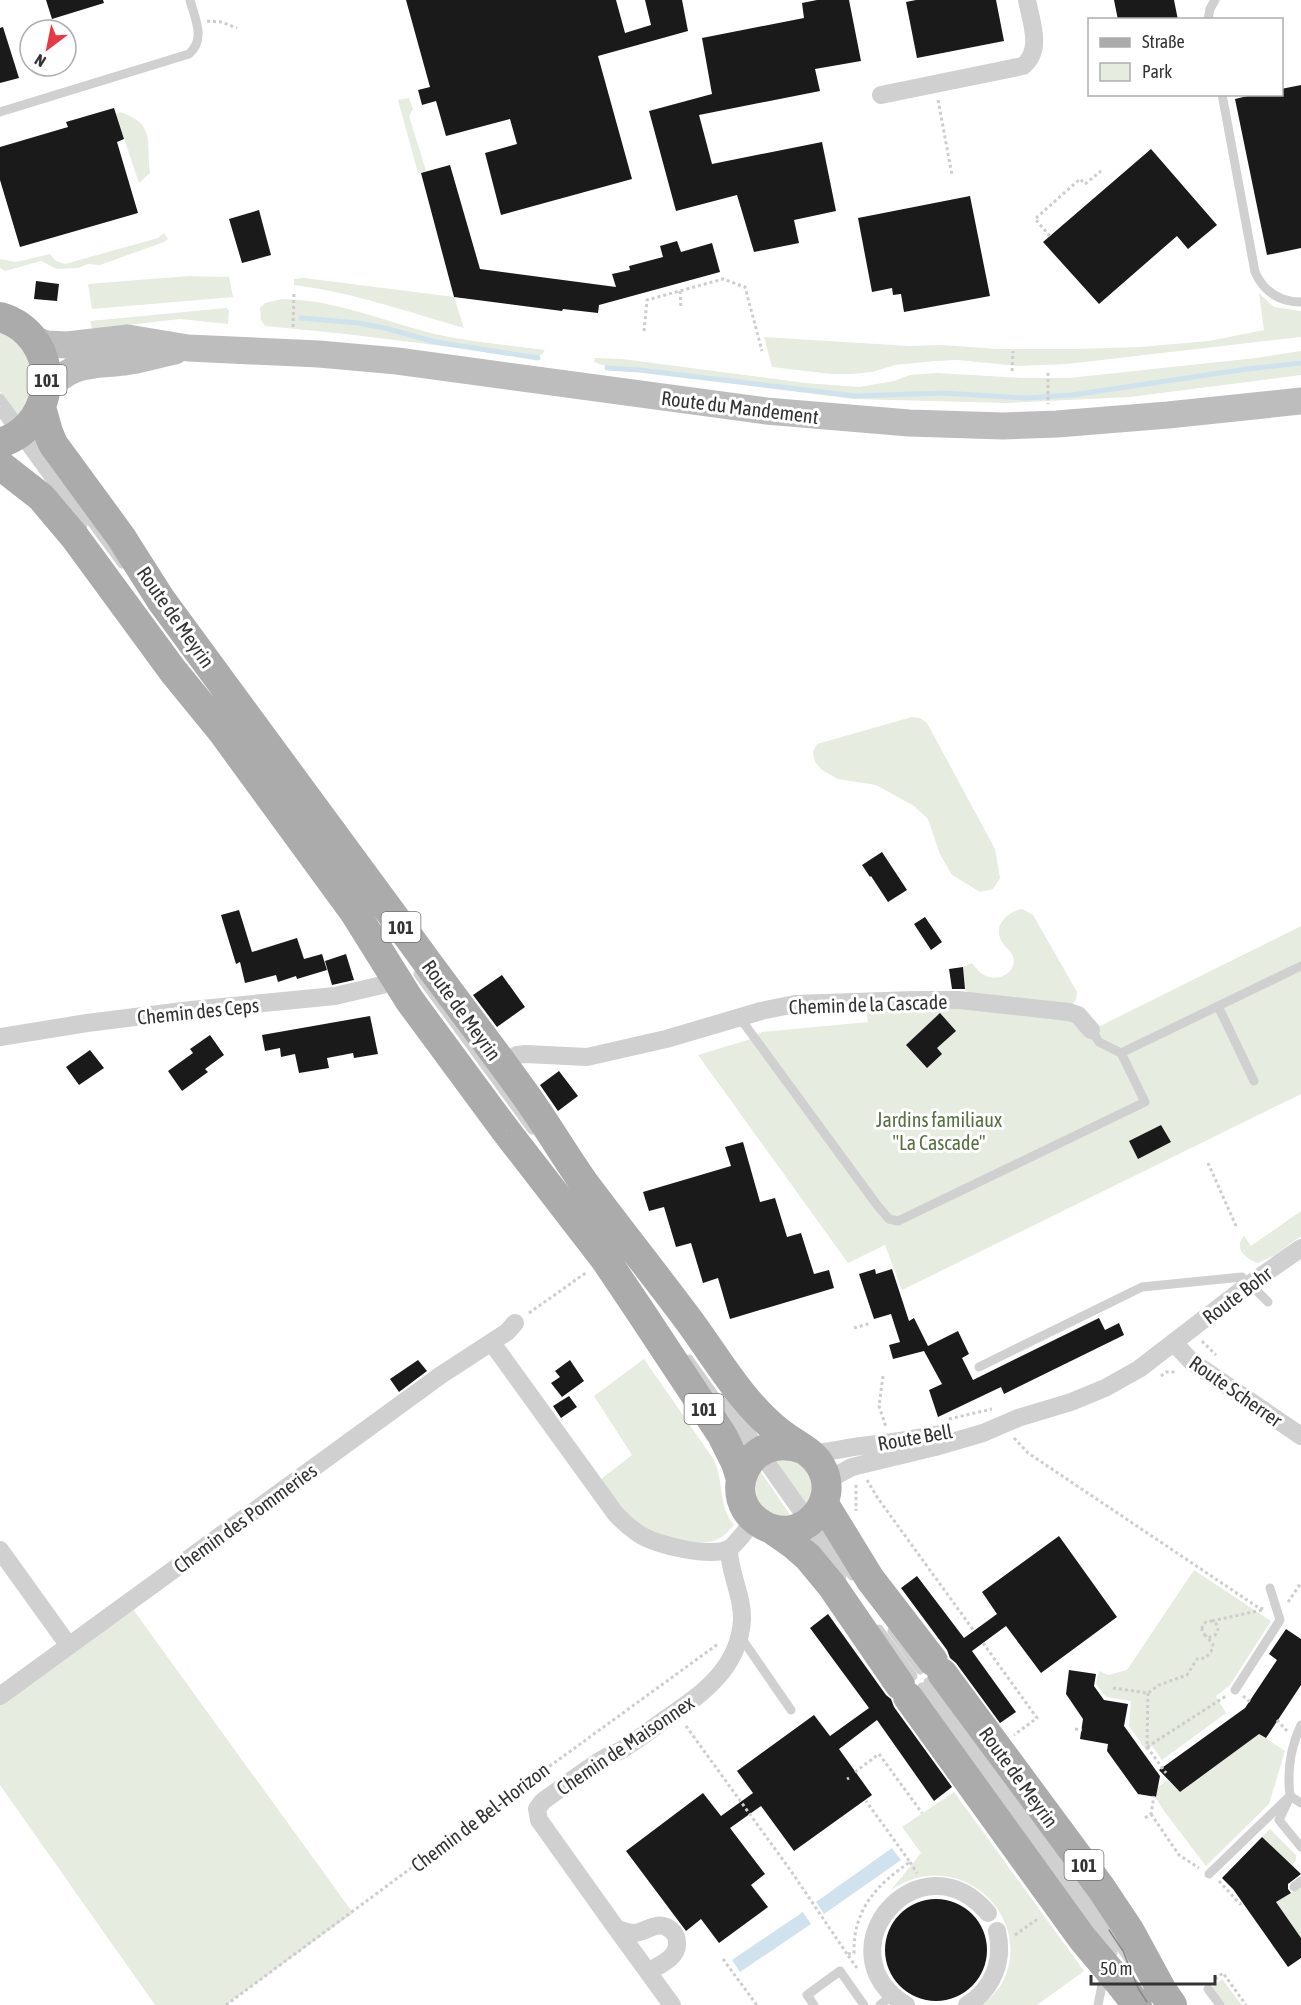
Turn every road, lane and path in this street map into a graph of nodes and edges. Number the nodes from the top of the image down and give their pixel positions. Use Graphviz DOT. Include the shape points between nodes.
graph roads {
  1 [pos="190,0"];
  2 [pos="1027,0"];
  3 [pos="1215,0"];
  4 [pos="1208,18"];
  5 [pos="196,24"];
  6 [pos="237,28"];
  7 [pos="935,84"];
  8 [pos="881,94"];
  9 [pos="1222,96"];
  10 [pos="0,112"];
  11 [pos="1101,171"];
  12 [pos="952,175"];
  13 [pos="1050,236"];
  14 [pos="294,291"];
  15 [pos="680,291"];
  16 [pos="1301,302"];
  17 [pos="681,308"];
  18 [pos="2,317"];
  19 [pos="293,327"];
  20 [pos="644,331"];
  21 [pos="32,339"];
  22 [pos="188,348"];
  23 [pos="762,351"];
  24 [pos="1013,351"];
  25 [pos="1012,371"];
  26 [pos="1048,373"];
  27 [pos="0,398"];
  28 [pos="44,398"];
  29 [pos="1298,400"];
  30 [pos="1048,407"];
  31 [pos="0,411"];
  32 [pos="14,436"];
  33 [pos="0,465"];
  34 [pos="121,570"];
  35 [pos="228,723"];
  36 [pos="362,906"];
  37 [pos="1301,966"];
  38 [pos="405,972"];
  39 [pos="1218,1006"];
  40 [pos="740,1018"];
  41 [pos="1091,1030"];
  42 [pos="0,1037"];
  43 [pos="1121,1053"];
  44 [pos="502,1065"];
  45 [pos="1254,1081"];
  46 [pos="534,1139"];
  47 [pos="1209,1162"];
  48 [pos="1237,1228"];
  49 [pos="606,1244"];
  50 [pos="1301,1248"];
  51 [pos="620,1263"];
  52 [pos="589,1270"];
  53 [pos="1245,1281"];
  54 [pos="1268,1302"];
  55 [pos="1206,1318"];
  56 [pos="515,1323"];
  57 [pos="871,1323"];
  58 [pos="854,1328"];
  59 [pos="492,1343"];
  60 [pos="1174,1343"];
  61 [pos="682,1348"];
  62 [pos="694,1353"];
  63 [pos="1216,1356"];
  64 [pos="979,1367"];
  65 [pos="1182,1374"];
  66 [pos="883,1376"];
  67 [pos="1159,1377"];
  68 [pos="1002,1406"];
  69 [pos="947,1420"];
  70 [pos="1018,1425"];
  71 [pos="887,1431"];
  72 [pos="1301,1436"];
  73 [pos="807,1451"];
  74 [pos="753,1461"];
  75 [pos="865,1476"];
  76 [pos="817,1508"];
  77 [pos="764,1525"];
  78 [pos="729,1549"];
  79 [pos="0,1551"];
  80 [pos="846,1582"];
  81 [pos="1301,1584"];
  82 [pos="859,1587"];
  83 [pos="1270,1588"];
  84 [pos="1283,1604"];
  85 [pos="1269,1608"];
  86 [pos="1262,1610"];
  87 [pos="873,1620"];
  88 [pos="1212,1622"];
  89 [pos="885,1623"];
  90 [pos="974,1631"];
  91 [pos="1203,1633"];
  92 [pos="739,1640"];
  93 [pos="983,1644"];
  94 [pos="69,1646"];
  95 [pos="920,1679"];
  96 [pos="1113,1688"];
  97 [pos="1236,1690"];
  98 [pos="1149,1693"];
  99 [pos="0,1696"];
  100 [pos="791,1710"];
  101 [pos="676,1712"];
  102 [pos="1301,1725"];
  103 [pos="1075,1729"];
  104 [pos="1082,1730"];
  105 [pos="1013,1736"];
  106 [pos="1147,1747"];
  107 [pos="855,1772"];
  108 [pos="1166,1773"];
  109 [pos="1154,1796"];
  110 [pos="1290,1796"];
  111 [pos="866,1801"];
  112 [pos="1301,1803"];
  113 [pos="922,1813"];
  114 [pos="1151,1814"];
  115 [pos="1145,1818"];
  116 [pos="890,1836"];
  117 [pos="1301,1848"];
  118 [pos="1209,1874"];
  119 [pos="1243,1902"];
  120 [pos="988,1913"];
  121 [pos="1042,1916"];
  122 [pos="616,1928"];
  123 [pos="998,1939"];
  124 [pos="847,1954"];
  125 [pos="723,1959"];
  126 [pos="1121,1967"];
  127 [pos="648,1972"];
  128 [pos="1208,1989"];
  129 [pos="1150,2000"];
  130 [pos="893,2002"];
  131 [pos="226,2005"];
  132 [pos="672,2005"];
  133 [pos="754,2005"];
  134 [pos="814,2005"];
  135 [pos="864,2005"];
  136 [pos="967,2005"];
  137 [pos="1098,2005"];
  138 [pos="1161,2005"];
  139 [pos="1220,2005"];
  1 -- 5 [label="lane"];
  2 -- 7 [label="street" via="1035,39 1028,61 1014,69"];
  3 -- 4 [label="lane"];
  5 -- 6 [label="path" via="211,20"];
  5 -- 10 [label="lane" via="199,40 189,54"];
  7 -- 8 [label="street"];
  7 -- 12 [label="path"];
  9 -- 16 [label="lane" via="1256,272 1273,295"];
  11 -- 13 [label="path" via="1085,184 1080,179 1035,219"];
  14 -- 19 [label="path"];
  15 -- 17 [label="path"];
  15 -- 20 [label="path" via="647,300"];
  15 -- 23 [label="path" via="723,279 745,287"];
  18 -- 21 [label="main road, 101"];
  21 -- 22 [label="main road, Route du Mandement" via="67,345 128,338"];
  21 -- 28 [label="main road, 101" via="45,363"];
  22 -- 28 [label="main road, Route du Mandement" via="72,369"];
  22 -- 29 [label="main road, Route du Mandement" via="397,362 766,411 909,423 1057,424 1168,416"];
  24 -- 25 [label="path"];
  26 -- 30 [label="path"];
  27 -- 32 [label="lane"];
  28 -- 32 [label="main road, 101" via="37,416"];
  28 -- 44 [label="main road, Route de Meyrin / 101" via="53,444 161,600"];
  31 -- 32 [label="lane"];
  32 -- 34 [label="lane"];
  33 -- 38 [label="main road, Route de Meyrin / 101" via="41,497 74,536 355,913"];
  35 -- 36 [label="lane"];
  37 -- 39 [label="lane"];
  38 -- 42 [label="street, Chemin des Ceps" via="382,985 335,996 191,1010"];
  38 -- 46 [label="lane"];
  38 -- 74 [label="main road, Route de Meyrin / 101" via="506,1131 632,1298 722,1435 736,1463"];
  39 -- 43 [label="lane"];
  39 -- 45 [label="lane"];
  40 -- 41 [label="street, Chemin de la Cascade" via="795,1004 959,1000 1069,1012 1078,1015"];
  40 -- 43 [label="lane" via="877,1205 889,1219 898,1221 1145,1102"];
  40 -- 44 [label="street, Chemin de la Cascade" via="666,1040 587,1057 526,1054"];
  41 -- 43 [label="lane" via="1099,1042"];
  44 -- 73 [label="main road, Route de Meyrin / 101" via="735,1385 774,1428"];
  47 -- 48 [label="path"];
  49 -- 51 [label="lane"];
  50 -- 53 [label="street, Route Bohr"];
  52 -- 56 [label="path"];
  53 -- 54 [label="lane"];
  53 -- 55 [label="street, Route Bohr"];
  53 -- 64 [label="lane" via="1148,1285"];
  55 -- 60 [label="street, Route Bohr"];
  55 -- 63 [label="path" via="1201,1340"];
  56 -- 59 [label="street, Chemin des Pommeries"];
  57 -- 58 [label="path"];
  59 -- 78 [label="street" via="624,1522 640,1535 663,1544 707,1551"];
  59 -- 94 [label="street, Chemin des Pommeries"];
  60 -- 70 [label="street, Route Bell" via="1139,1370 1105,1388"];
  60 -- 72 [label="street, Route Scherrer" via="1191,1362"];
  61 -- 74 [label="lane"];
  62 -- 74 [label="lane"];
  65 -- 67 [label="path" via="1166,1372"];
  66 -- 71 [label="path" via="879,1406"];
  68 -- 69 [label="path"];
  70 -- 73 [label="street, Route Bell" via="981,1423 904,1441 826,1453"];
  70 -- 76 [label="street, Route Bell" via="852,1467 835,1476"];
  70 -- 86 [label="path" via="1012,1435 1028,1453"];
  73 -- 74 [label="main road" via="778,1444"];
  73 -- 76 [label="main road, Route de Meyrin / 101" via="822,1467"];
  74 -- 76 [label="lane"];
  74 -- 77 [label="main road, Route de Meyrin / 101" via="741,1497 744,1506"];
  75 -- 90 [label="path"];
  76 -- 77 [label="main road" via="790,1530"];
  76 -- 80 [label="lane"];
  76 -- 82 [label="lane"];
  76 -- 95 [label="main road, Route de Meyrin / 101" via="870,1579"];
  77 -- 78 [label="street"];
  77 -- 95 [label="main road, Route de Meyrin / 101" via="808,1557 883,1657"];
  78 -- 92 [label="street, Chemin de Maisonnex" via="741,1603"];
  79 -- 94 [label="street"];
  81 -- 84 [label="path"];
  83 -- 97 [label="lane" via="1280,1620"];
  85 -- 86 [label="path"];
  86 -- 88 [label="path"];
  87 -- 95 [label="lane"];
  88 -- 91 [label="path" via="1205,1623"];
  88 -- 91 [label="path" via="1218,1627 1216,1634 1209,1637"];
  89 -- 95 [label="lane"];
  91 -- 98 [label="path" via="1212,1644 1211,1652 1197,1659 1187,1675"];
  92 -- 100 [label="lane"];
  92 -- 101 [label="street, Chemin de Maisonnex" via="723,1672"];
  92 -- 131 [label="path, Chemin de Bel-Horizon" via="720,1642"];
  93 -- 105 [label="path" via="1037,1718"];
  94 -- 99 [label="street, Chemin des Pommeries"];
  95 -- 126 [label="main road, Route de Meyrin / 101" via="1082,1938"];
  95 -- 129 [label="main road, Route de Meyrin / 101" via="1101,1888 1161,1989"];
  96 -- 98 [label="path"];
  97 -- 106 [label="path"];
  98 -- 106 [label="path"];
  101 -- 122 [label="street, Chemin de Maisonnex" via="596,1764 537,1809 539,1820"];
  101 -- 124 [label="path"];
  102 -- 110 [label="lane" via="1294,1738 1287,1775"];
  103 -- 104 [label="path"];
  106 -- 108 [label="path"];
  107 -- 113 [label="path" via="879,1754"];
  109 -- 114 [label="path"];
  110 -- 112 [label="lane"];
  110 -- 117 [label="lane" via="1279,1820"];
  110 -- 118 [label="lane"];
  111 -- 116 [label="path"];
  114 -- 115 [label="path"];
  114 -- 118 [label="path" via="1179,1855"];
  118 -- 119 [label="path" via="1226,1886 1240,1904"];
  120 -- 130 [label="street" via="971,1897 950,1887 927,1886 896,1900 881,1917 872,1950 877,1973"];
  121 -- 123 [label="path"];
  122 -- 127 [label="street, Chemin de Maisonnex"];
  122 -- 127 [label="street" via="633,1933 662,1925 674,1933 675,1953"];
  123 -- 136 [label="street" via="999,1960 993,1978 982,1994"];
  125 -- 133 [label="path"];
  126 -- 129 [label="main road, Route de Meyrin / 101" via="1119,1982"];
  126 -- 137 [label="lane"];
  127 -- 132 [label="street, Chemin de Maisonnex"];
  128 -- 139 [label="lane"];
  129 -- 138 [label="lane"];
  134 -- 135 [label="lane" via="807,1995 840,1971"];
}
